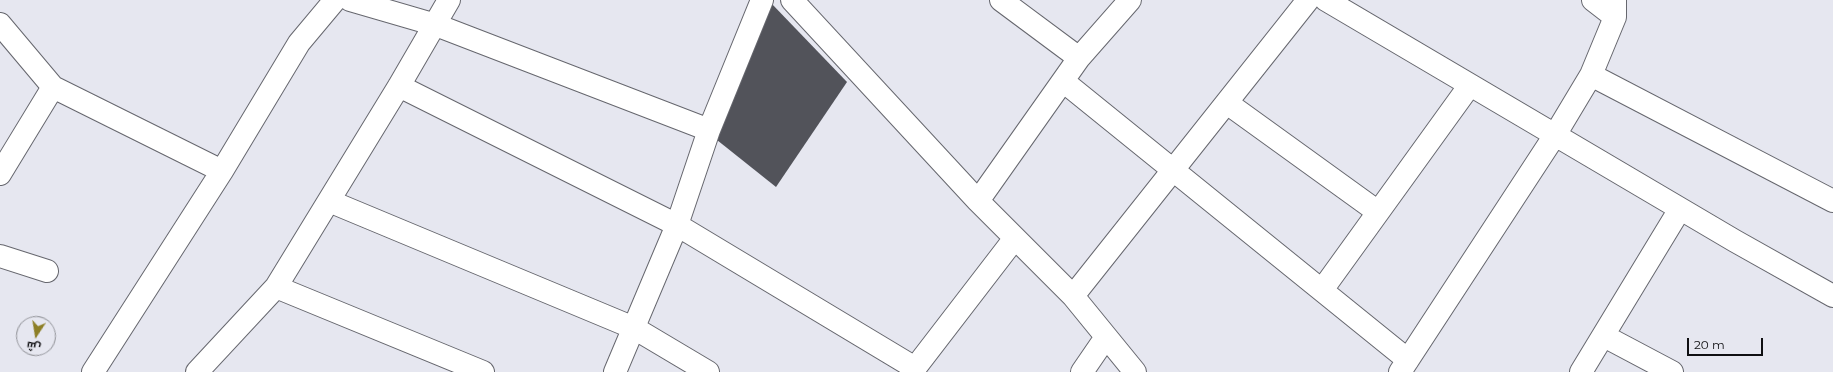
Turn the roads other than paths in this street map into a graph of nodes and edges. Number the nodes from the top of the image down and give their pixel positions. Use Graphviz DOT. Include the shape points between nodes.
graph roads {
  1 [pos="335,0"];
  2 [pos="350,0"];
  3 [pos="449,0"];
  4 [pos="762,0"];
  5 [pos="792,0"];
  6 [pos="1001,0"];
  7 [pos="1130,0"];
  8 [pos="1308,0"];
  9 [pos="1326,0"];
  10 [pos="1593,0"];
  11 [pos="1615,8"];
  12 [pos="0,24"];
  13 [pos="436,25"];
  14 [pos="1079,58"];
  15 [pos="1591,74"];
  16 [pos="1063,81"];
  17 [pos="1470,85"];
  18 [pos="399,86"];
  19 [pos="53,87"];
  20 [pos="1226,103"];
  21 [pos="708,130"];
  22 [pos="1555,135"];
  23 [pos="1174,169"];
  24 [pos="222,170"];
  25 [pos="0,174"];
  26 [pos="329,201"];
  27 [pos="978,201"];
  28 [pos="1833,202"];
  29 [pos="1680,209"];
  30 [pos="1378,212"];
  31 [pos="677,225"];
  32 [pos="1015,238"];
  33 [pos="0,256"];
  34 [pos="47,270"];
  35 [pos="276,287"];
  36 [pos="1830,287"];
  37 [pos="1322,290"];
  38 [pos="1073,296"];
  39 [pos="634,328"];
  40 [pos="1604,336"];
  41 [pos="1106,337"];
  42 [pos="1404,366"];
  43 [pos="913,370"];
  44 [pos="93,372"];
  45 [pos="197,372"];
  46 [pos="483,372"];
  47 [pos="615,372"];
  48 [pos="708,372"];
  49 [pos="1082,372"];
  50 [pos="1135,372"];
  51 [pos="1581,372"];
  52 [pos="1672,372"];
  1 -- 24 [label="street" via="299,42"];
  2 -- 13 [label="street"];
  3 -- 13 [label="street"];
  4 -- 21 [label="street"];
  5 -- 27 [label="street"];
  6 -- 14 [label="street"];
  7 -- 14 [label="street"];
  8 -- 20 [label="street"];
  9 -- 17 [label="street"];
  10 -- 11 [label="street"];
  11 -- 15 [label="street"];
  12 -- 19 [label="street"];
  13 -- 18 [label="street"];
  13 -- 21 [label="street"];
  14 -- 16 [label="street"];
  15 -- 22 [label="street"];
  15 -- 28 [label="street"];
  16 -- 23 [label="street"];
  16 -- 27 [label="street"];
  17 -- 22 [label="street"];
  17 -- 30 [label="street"];
  18 -- 26 [label="street"];
  18 -- 31 [label="street"];
  19 -- 24 [label="street"];
  19 -- 25 [label="street"];
  20 -- 23 [label="street"];
  20 -- 30 [label="street"];
  21 -- 31 [label="street"];
  22 -- 29 [label="street"];
  22 -- 42 [label="street"];
  23 -- 37 [label="street"];
  23 -- 38 [label="street"];
  24 -- 44 [label="street"];
  26 -- 35 [label="street"];
  26 -- 39 [label="street"];
  27 -- 32 [label="street"];
  29 -- 36 [label="street"];
  29 -- 40 [label="street"];
  30 -- 37 [label="street"];
  31 -- 39 [label="street"];
  31 -- 43 [label="street"];
  32 -- 38 [label="street"];
  32 -- 43 [label="street"];
  33 -- 34 [label="street"];
  35 -- 45 [label="street"];
  35 -- 46 [label="street"];
  37 -- 42 [label="street"];
  38 -- 41 [label="street"];
  39 -- 47 [label="street"];
  39 -- 48 [label="street"];
  40 -- 51 [label="street"];
  40 -- 52 [label="street"];
  41 -- 49 [label="street"];
  41 -- 50 [label="street"];
}
